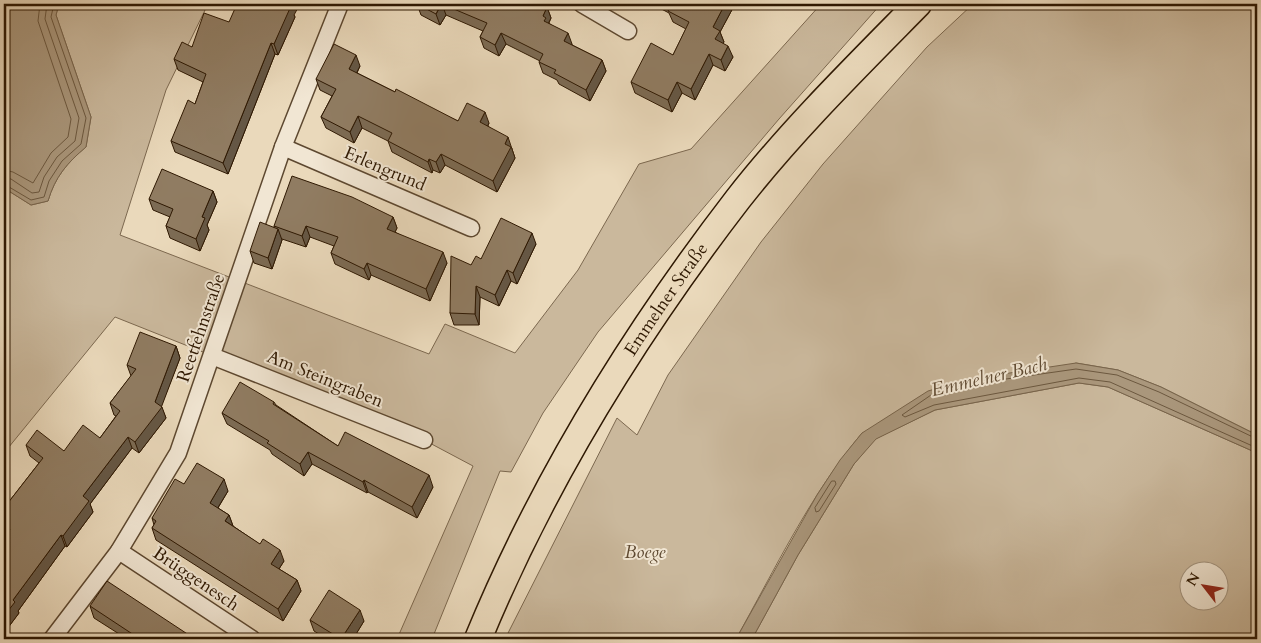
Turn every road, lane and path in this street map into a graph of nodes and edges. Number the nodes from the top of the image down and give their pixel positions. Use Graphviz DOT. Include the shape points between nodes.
graph roads {
  1 [pos="340,4"];
  2 [pos="582,4"];
  3 [pos="918,4"];
  4 [pos="628,31"];
  5 [pos="283,148"];
  6 [pos="471,228"];
  7 [pos="212,356"];
  8 [pos="424,440"];
  9 [pos="119,551"];
  10 [pos="52,639"];
  11 [pos="252,639"];
  12 [pos="478,639"];
  1 -- 5 [label="street, Reetfehnstraße"];
  2 -- 4 [label="street"];
  3 -- 12 [label="main road, Emmelner Straße" via="838,86 739,198 646,325 567,454"];
  5 -- 6 [label="street, Erlengrund"];
  5 -- 7 [label="street, Reetfehnstraße"];
  7 -- 8 [label="street, Am Steingraben"];
  7 -- 9 [label="street, Reetfehnstraße" via="178,454"];
  9 -- 10 [label="street, Reetfehnstraße"];
  9 -- 11 [label="street, Brüggenesch"];
}
